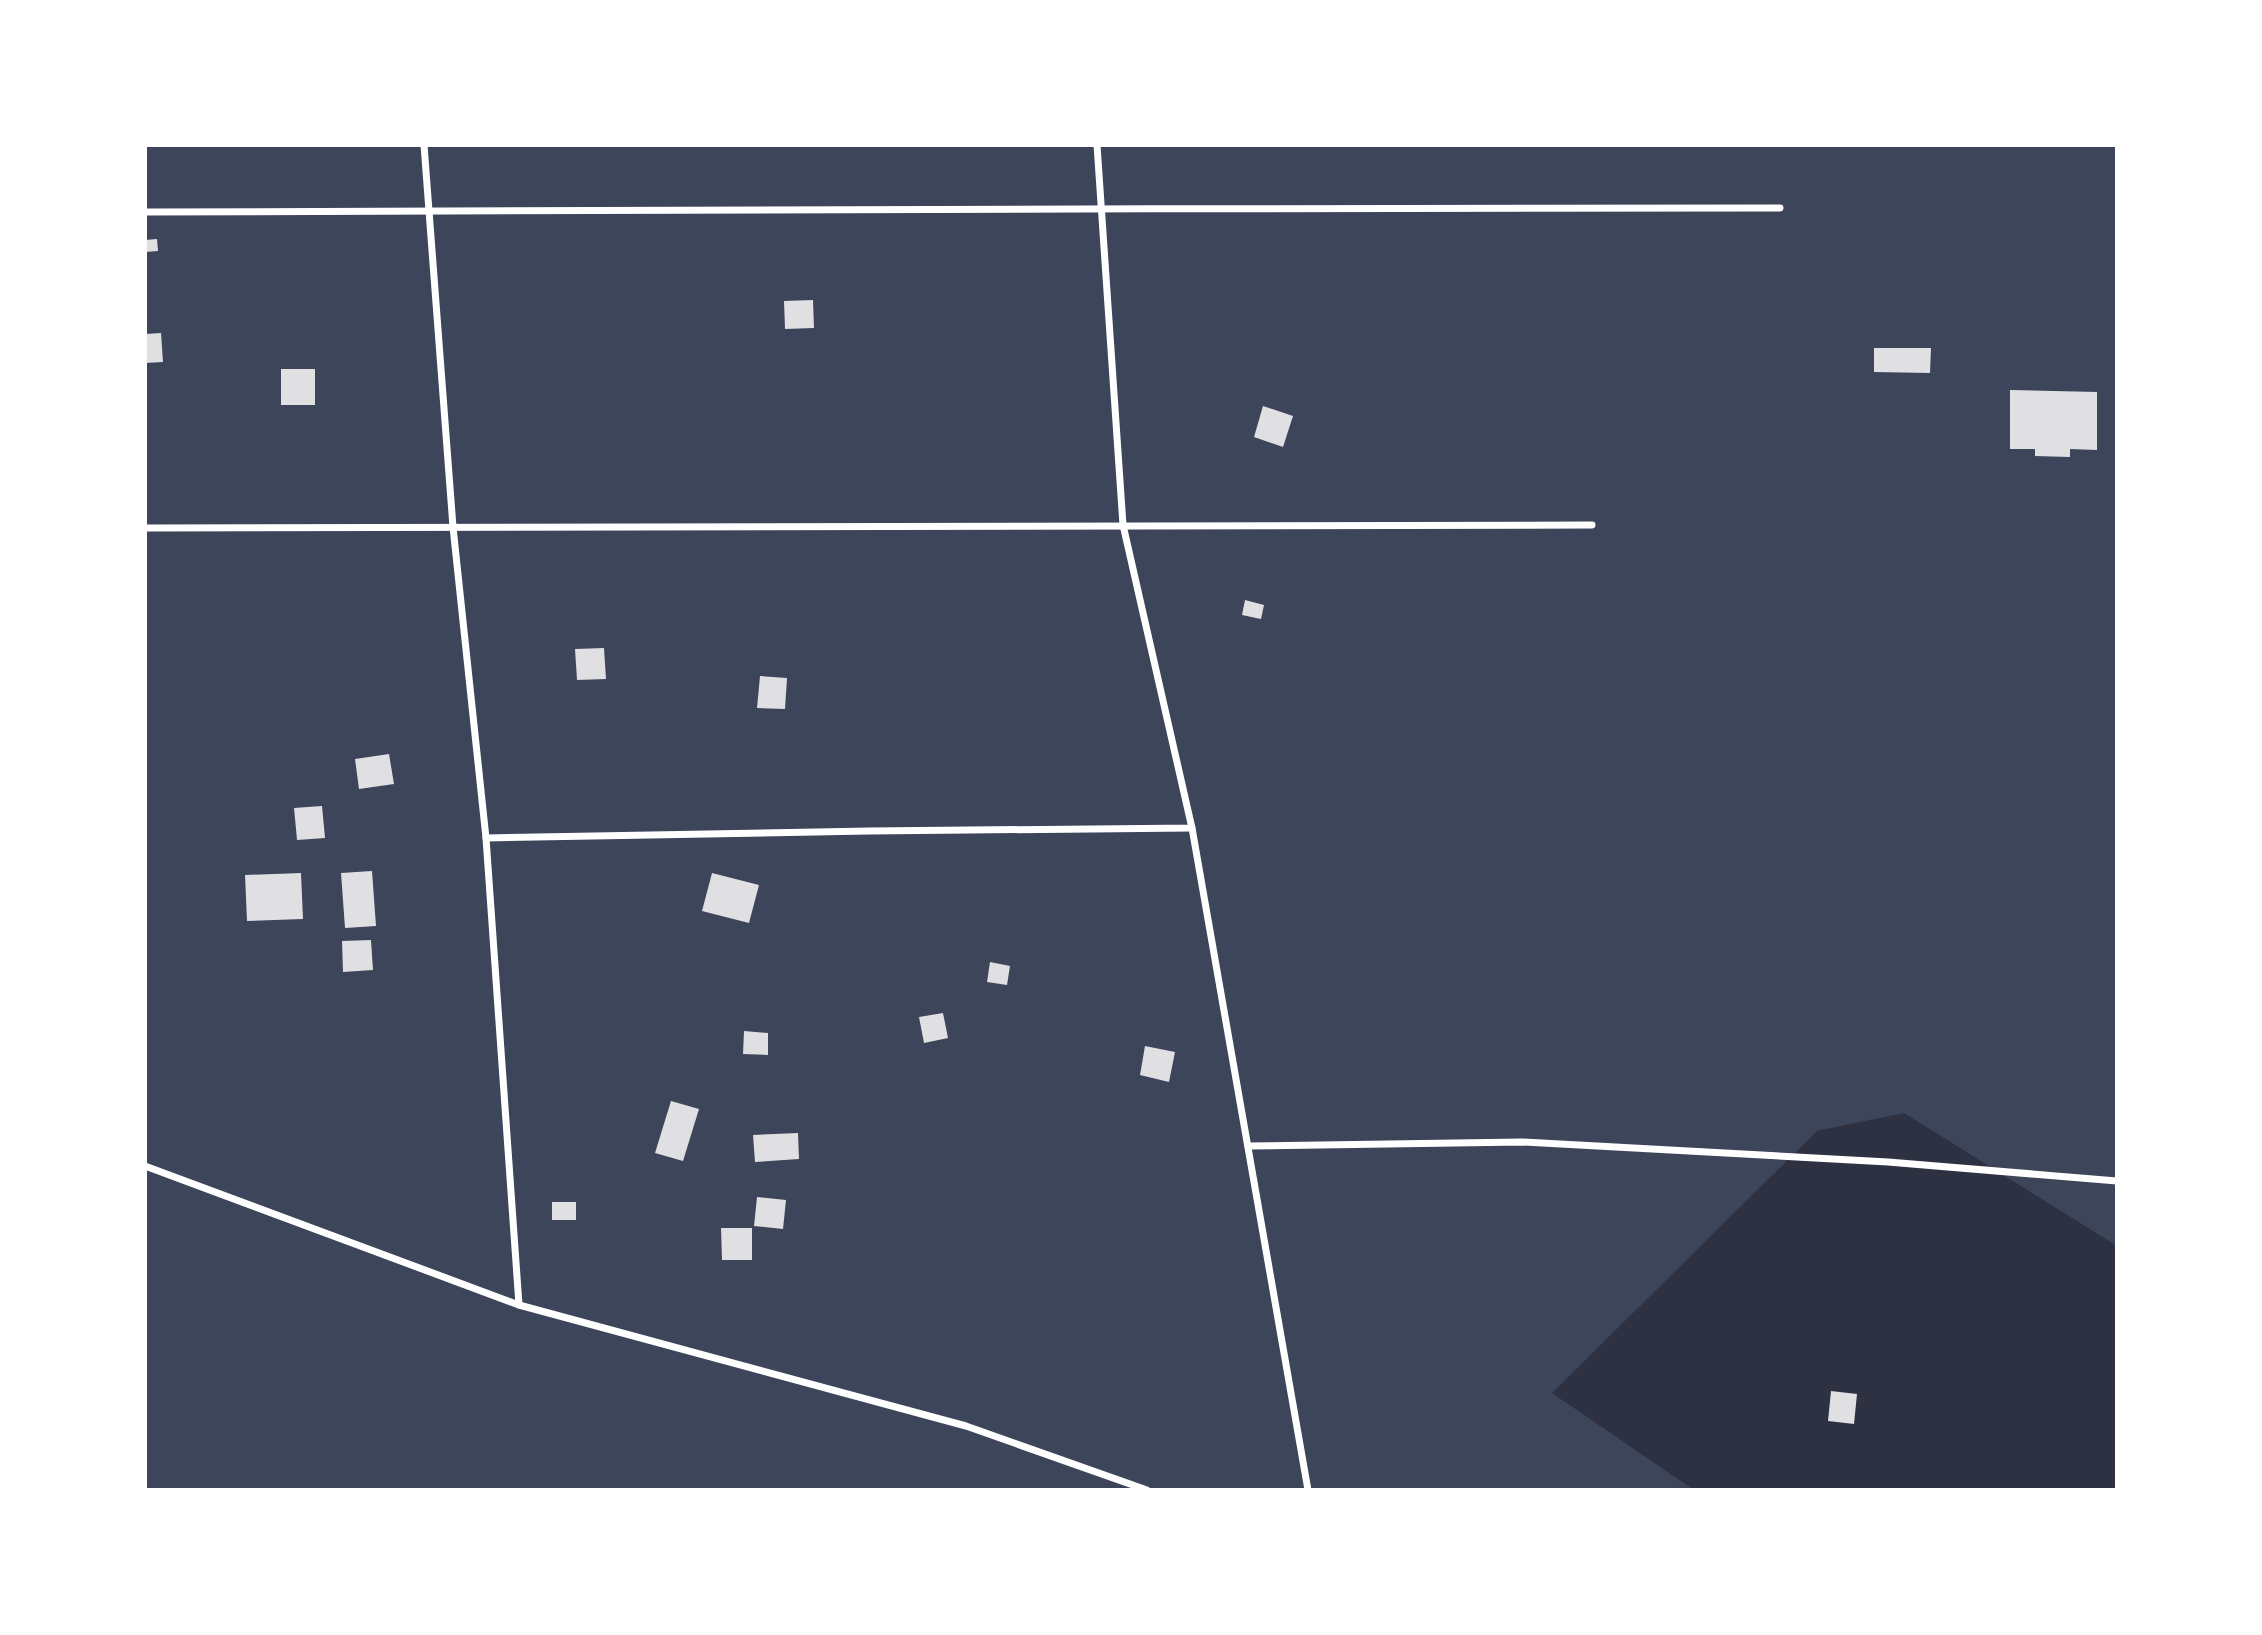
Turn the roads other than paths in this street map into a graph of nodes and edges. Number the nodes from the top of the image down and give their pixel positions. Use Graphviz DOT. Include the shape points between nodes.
graph roads {
  1 [pos="424,145"];
  2 [pos="1097,145"];
  3 [pos="1780,208"];
  4 [pos="428,210"];
  5 [pos="1100,211"];
  6 [pos="145,212"];
  7 [pos="1123,525"];
  8 [pos="1592,525"];
  9 [pos="145,527"];
  10 [pos="453,527"];
  11 [pos="1192,828"];
  12 [pos="486,838"];
  13 [pos="1248,1146"];
  14 [pos="145,1167"];
  15 [pos="2117,1181"];
  16 [pos="519,1305"];
  17 [pos="1147,1490"];
  18 [pos="1308,1490"];
  1 -- 4 [label="street"];
  2 -- 5 [label="street"];
  3 -- 5 [label="street"];
  4 -- 5 [label="street"];
  4 -- 6 [label="street"];
  4 -- 10 [label="street"];
  5 -- 7 [label="street"];
  7 -- 8 [label="street"];
  7 -- 10 [label="street"];
  7 -- 11 [label="street"];
  9 -- 10 [label="street"];
  10 -- 12 [label="street"];
  11 -- 12 [label="street"];
  11 -- 13 [label="street"];
  12 -- 16 [label="street"];
  13 -- 15 [label="street" via="1522,1142 1888,1162"];
  13 -- 18 [label="street"];
  14 -- 16 [label="street"];
  16 -- 17 [label="street" via="966,1426"];
}
